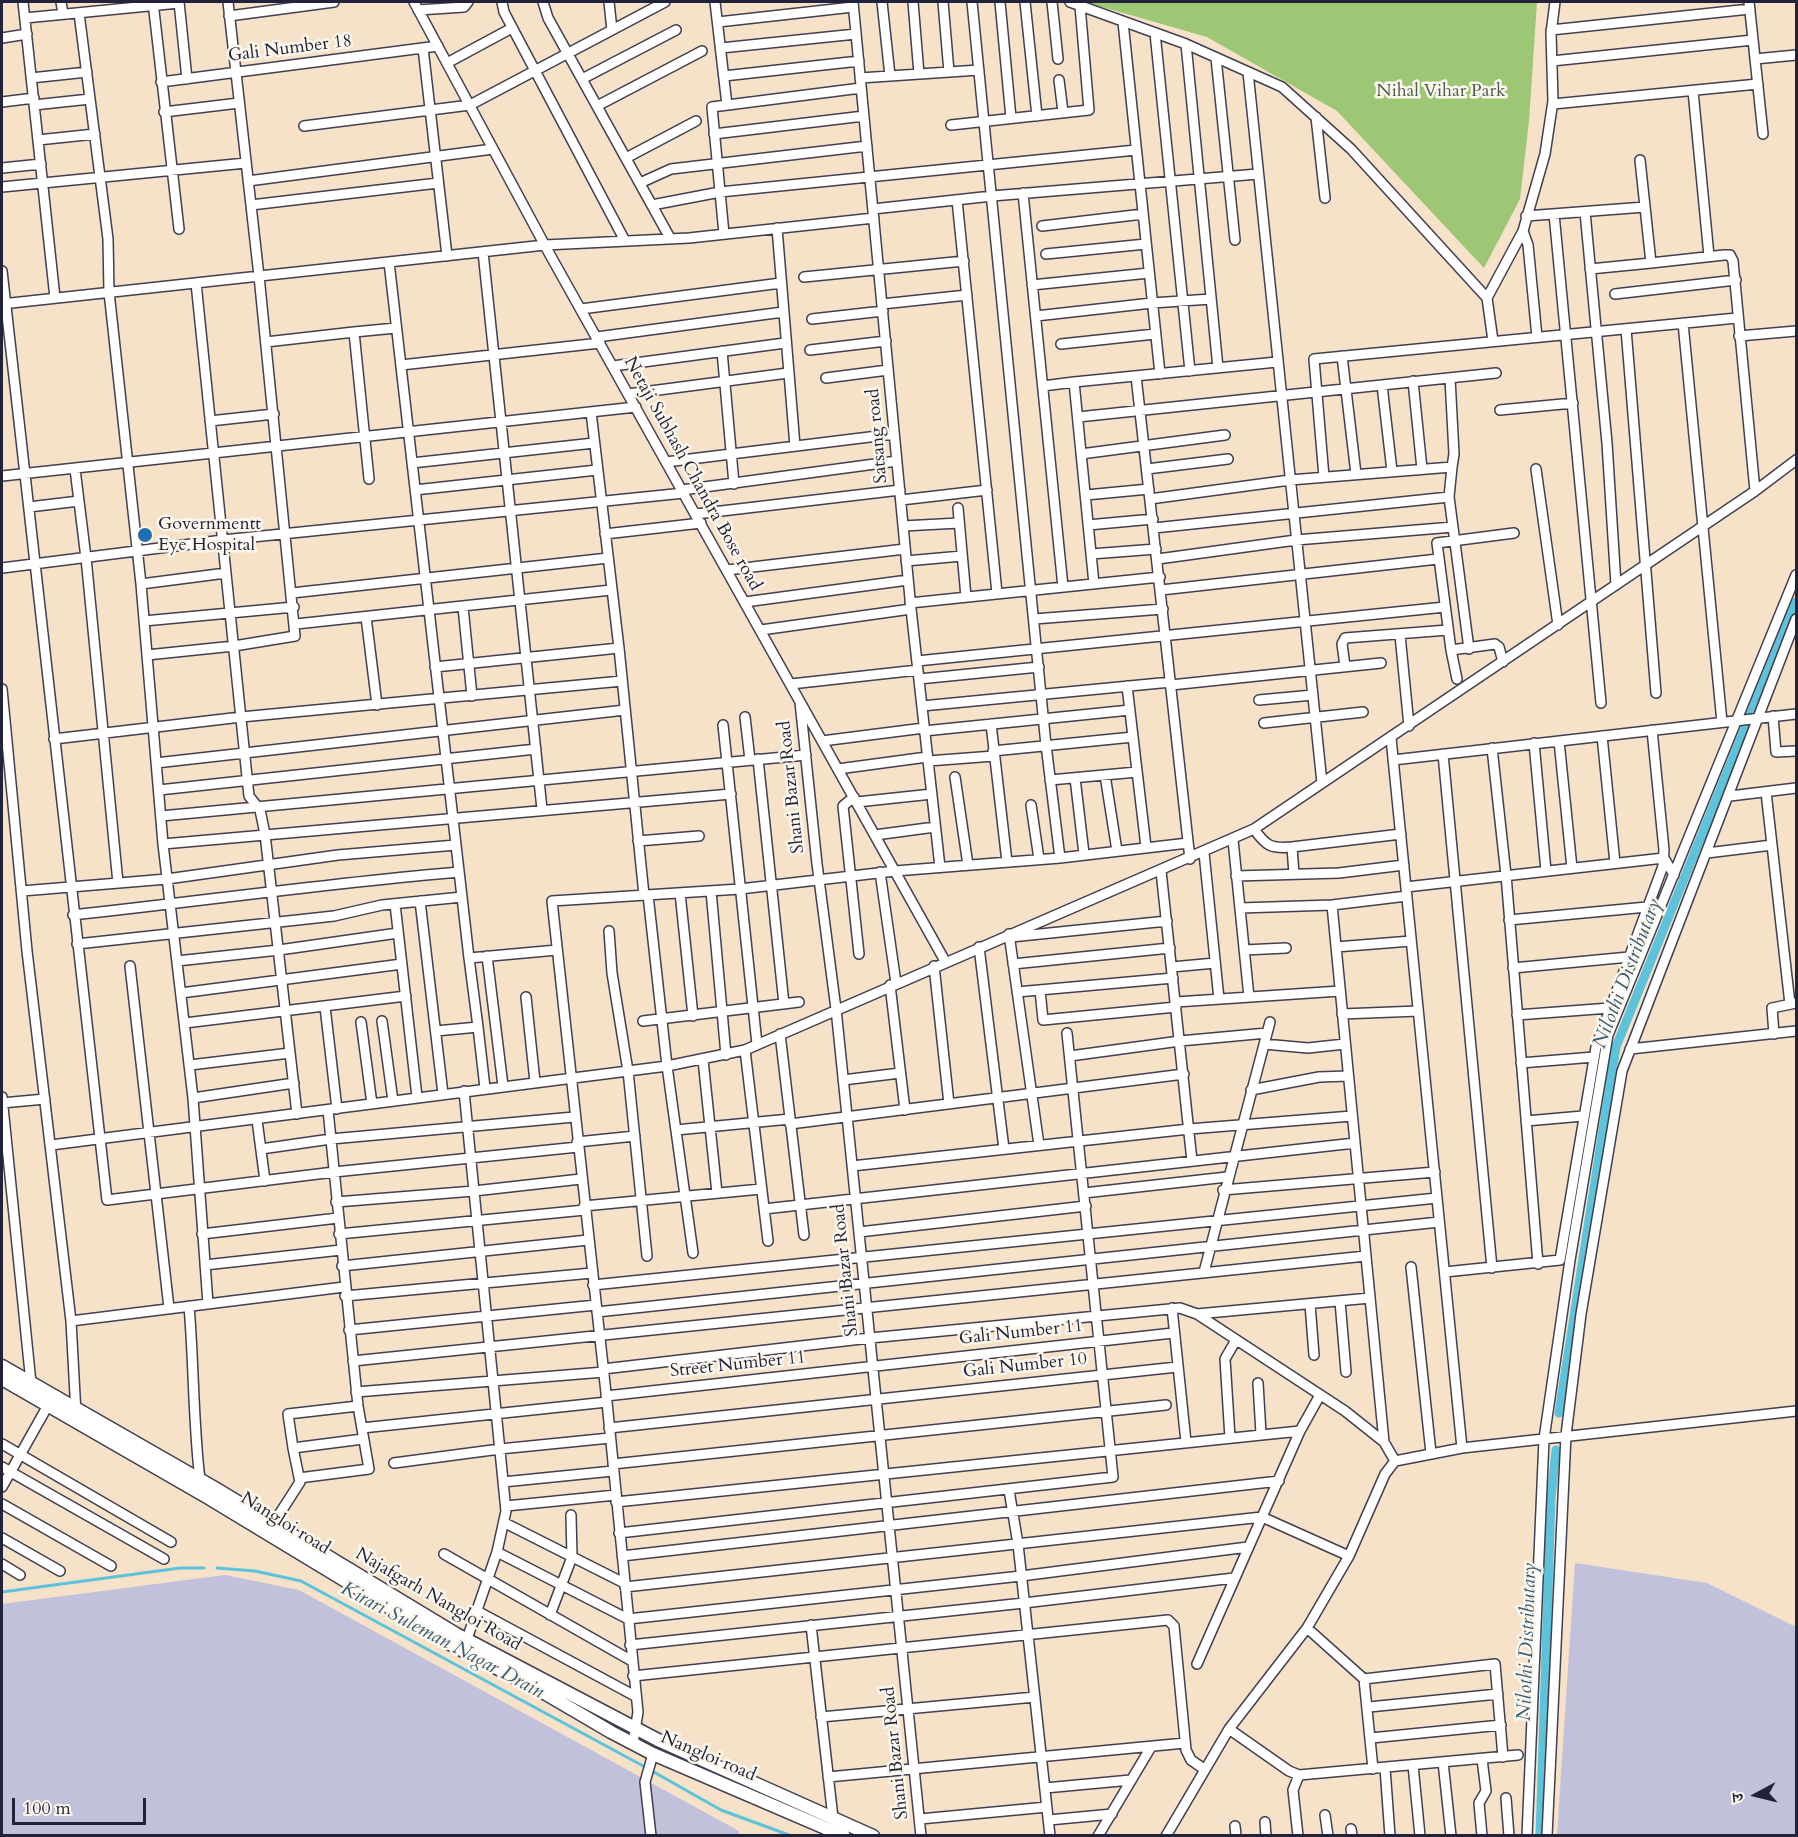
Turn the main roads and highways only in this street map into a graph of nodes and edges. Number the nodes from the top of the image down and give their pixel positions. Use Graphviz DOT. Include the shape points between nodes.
graph roads {
  1 [pos="2,1366"];
  2 [pos="2,1379"];
  3 [pos="50,1401"];
  4 [pos="76,1416"];
  5 [pos="844,1836"];
  6 [pos="873,1836"];
  1 -- 3 [label="main road" via="31,1383"];
  2 -- 3 [label="main road, Nangloi road"];
  3 -- 4 [label="main road, Nangloi road"];
  4 -- 5 [label="main road, Nangloi road" via="450,1644 653,1754"];
  4 -- 6 [label="main road, Najafgarh Nangloi Road" via="200,1480 467,1640 637,1730"];
}
